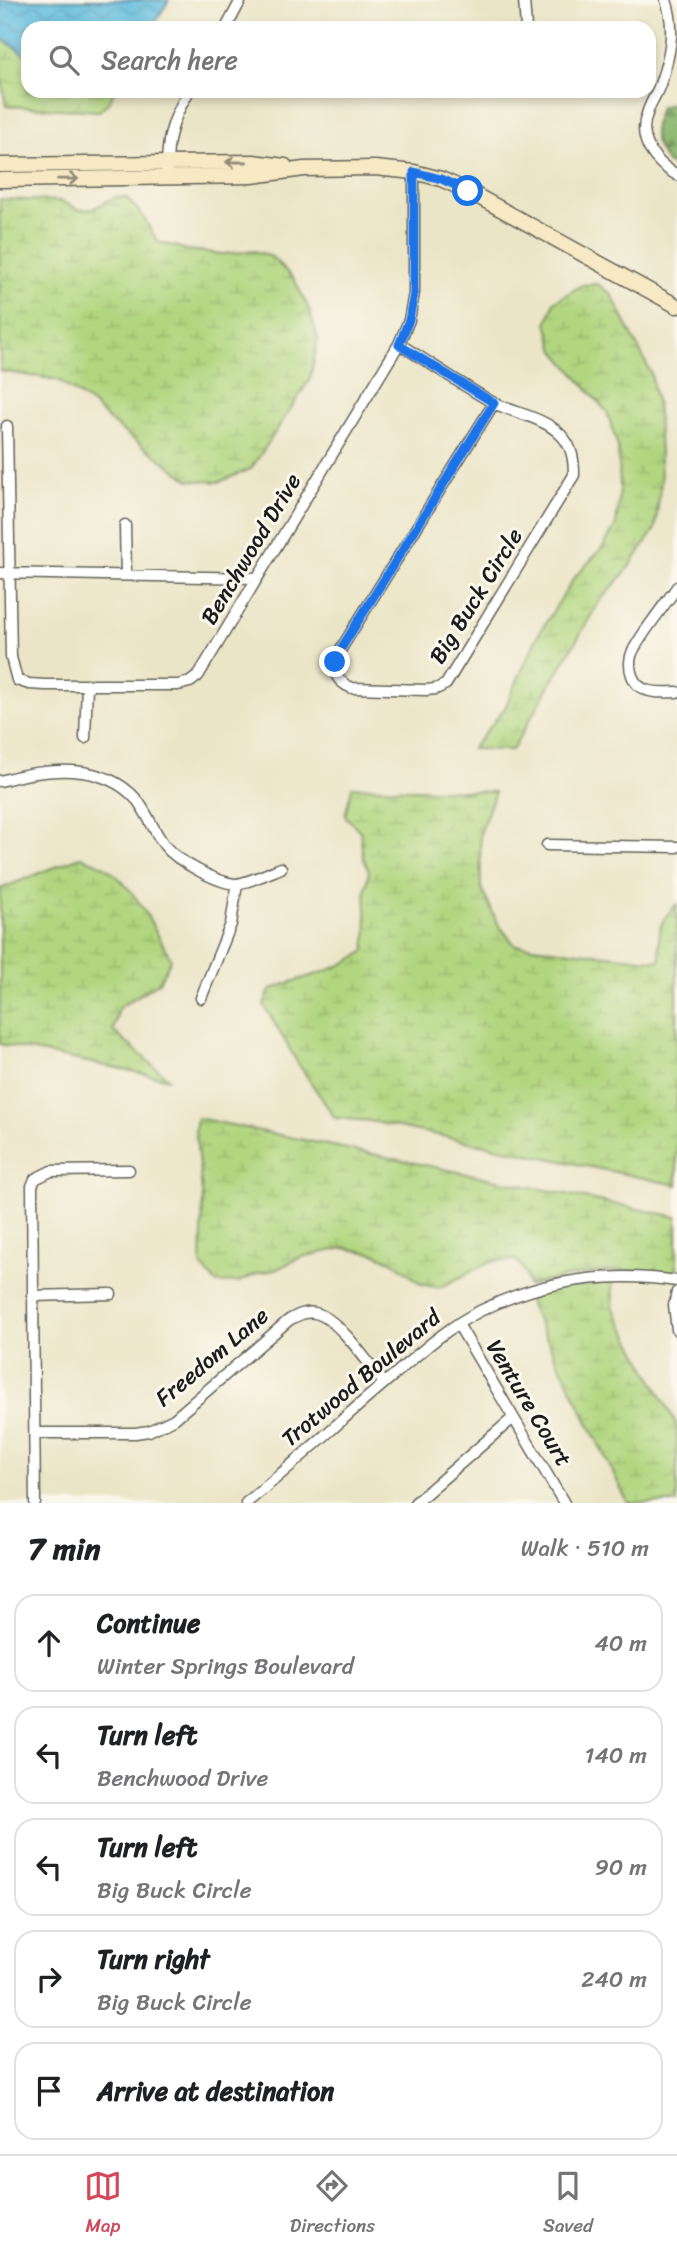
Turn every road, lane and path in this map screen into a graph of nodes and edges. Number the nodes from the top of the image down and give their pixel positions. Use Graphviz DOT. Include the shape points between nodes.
graph roads {
  1 [pos="242,0"];
  2 [pos="524,0"];
  3 [pos="666,0"];
  4 [pos="230,21"];
  5 [pos="526,21"];
  6 [pos="675,36"];
  7 [pos="656,94"];
  8 [pos="185,98"];
  9 [pos="654,98"];
  10 [pos="0,165"];
  11 [pos="167,170"];
  12 [pos="414,172"];
  13 [pos="677,175"];
  14 [pos="0,180"];
  15 [pos="677,306"];
  16 [pos="399,345"];
  17 [pos="494,403"];
  18 [pos="7,426"];
  19 [pos="125,525"];
  20 [pos="5,573"];
  21 [pos="126,575"];
  22 [pos="257,579"];
  23 [pos="677,587"];
  24 [pos="86,685"];
  25 [pos="677,692"];
  26 [pos="85,738"];
  27 [pos="0,781"];
  28 [pos="547,845"];
  29 [pos="677,848"];
  30 [pos="281,869"];
  31 [pos="237,884"];
  32 [pos="201,998"];
  33 [pos="129,1170"];
  34 [pos="677,1281"];
  35 [pos="677,1292"];
  36 [pos="111,1294"];
  37 [pos="32,1296"];
  38 [pos="458,1324"];
  39 [pos="677,1330"];
  40 [pos="384,1383"];
  41 [pos="513,1418"];
  42 [pos="35,1433"];
  43 [pos="35,1503"];
  44 [pos="246,1503"];
  45 [pos="415,1503"];
  46 [pos="564,1503"];
  1 -- 4 [label="street"];
  2 -- 5 [label="street"];
  3 -- 6 [label="street"];
  6 -- 7 [label="street"];
  8 -- 11 [label="street" via="170,129"];
  9 -- 13 [label="street" via="644,135 650,152"];
  10 -- 11 [label="street"];
  11 -- 12 [label="street" via="253,162 304,169"];
  14 -- 11 [label="street, one-way"];
  12 -- 15 [label="street" via="468,191"];
  12 -- 16 [label="street, Benchwood Drive" via="414,293"];
  16 -- 17 [label="street, Big Buck Circle"];
  16 -- 22 [label="street, Benchwood Drive"];
  17 -- 17 [label="street, Big Buck Circle" via="339,652 335,671 345,685 426,690 446,684 569,486 574,460 564,437 553,427"];
  18 -- 20 [label="street"];
  19 -- 21 [label="street"];
  20 -- 21 [label="street"];
  20 -- 24 [label="street, Benchwood Drive" via="17,680"];
  21 -- 22 [label="street"];
  22 -- 24 [label="street, Benchwood Drive" via="190,682"];
  23 -- 25 [label="street" via="633,651 630,667 644,689"];
  24 -- 26 [label="street"];
  27 -- 31 [label="street" via="58,770 100,777 136,800 166,848 180,860"];
  28 -- 29 [label="street"];
  30 -- 31 [label="street"];
  31 -- 32 [label="street" via="231,924"];
  33 -- 37 [label="street" via="51,1171 35,1179 31,1196"];
  34 -- 38 [label="street, Trotwood Boulevard" via="643,1276 557,1283 507,1299"];
  35 -- 39 [label="street"];
  36 -- 37 [label="street"];
  37 -- 42 [label="street"];
  38 -- 40 [label="street, Trotwood Boulevard"];
  38 -- 41 [label="street, Venture Court"];
  40 -- 42 [label="street, Freedom Lane" via="335,1324 313,1312 289,1320 160,1426 135,1433"];
  40 -- 44 [label="street, Trotwood Boulevard"];
  41 -- 45 [label="street"];
  41 -- 46 [label="street, Venture Court"];
  42 -- 43 [label="street"];
}
